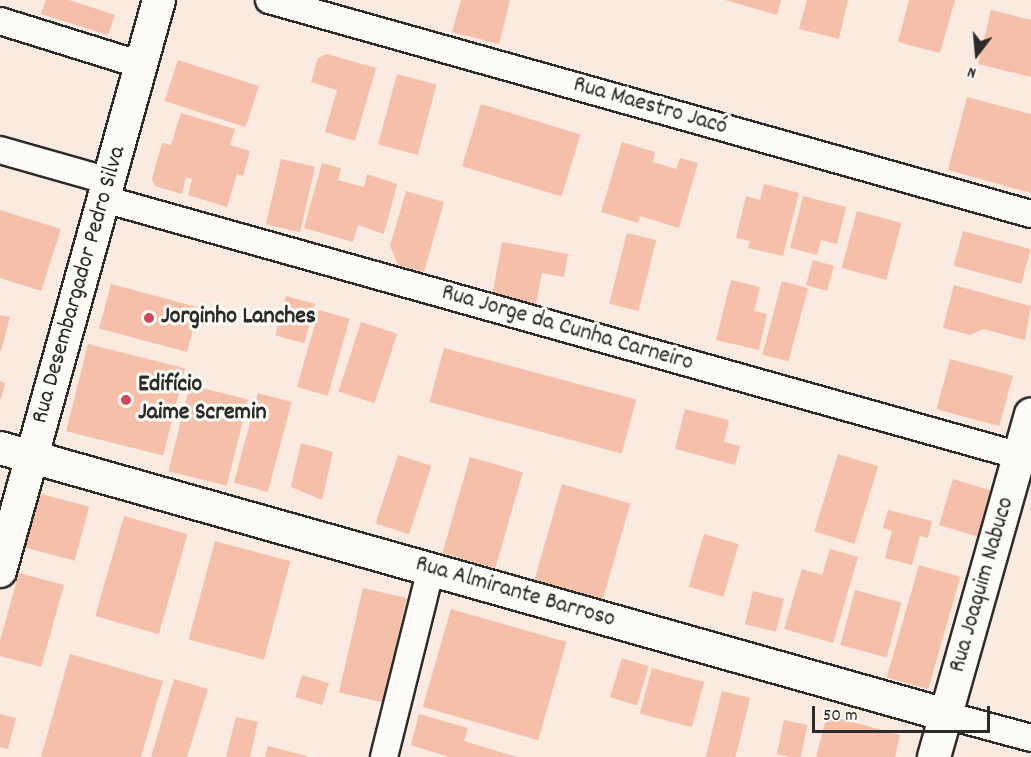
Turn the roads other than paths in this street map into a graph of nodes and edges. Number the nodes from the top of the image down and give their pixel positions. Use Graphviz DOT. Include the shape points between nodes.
graph roads {
  1 [pos="159,0"];
  2 [pos="269,0"];
  3 [pos="0,21"];
  4 [pos="141,65"];
  5 [pos="0,150"];
  6 [pos="106,190"];
  7 [pos="1031,214"];
  8 [pos="1031,414"];
  9 [pos="0,448"];
  10 [pos="32,457"];
  11 [pos="1025,458"];
  12 [pos="430,569"];
  13 [pos="0,571"];
  14 [pos="946,715"];
  15 [pos="1031,738"];
  16 [pos="384,757"];
  17 [pos="934,757"];
  1 -- 4 [label="main road, Rua Desembargador Pedro Silva"];
  2 -- 7 [label="street, Rua Maestro Jacó"];
  3 -- 4 [label="street"];
  4 -- 6 [label="main road, Rua Desembargador Pedro Silva"];
  5 -- 6 [label="street, Rua Jorge da Cunha Carneiro"];
  6 -- 10 [label="main road, Rua Desembargador Pedro Silva"];
  6 -- 11 [label="street, Rua Jorge da Cunha Carneiro"];
  8 -- 11 [label="main road, Rua Joaquim Nabuco"];
  9 -- 10 [label="main road, Rua Almirante Barroso"];
  10 -- 12 [label="main road, Rua Almirante Barroso"];
  10 -- 13 [label="main road, Rua Desembargador Pedro Silva"];
  11 -- 14 [label="main road, Rua Joaquim Nabuco"];
  12 -- 14 [label="main road, Rua Almirante Barroso"];
  12 -- 16 [label="street"];
  14 -- 15 [label="street, Rua Almirante Barroso"];
  14 -- 17 [label="main road, Rua Joaquim Nabuco"];
}
